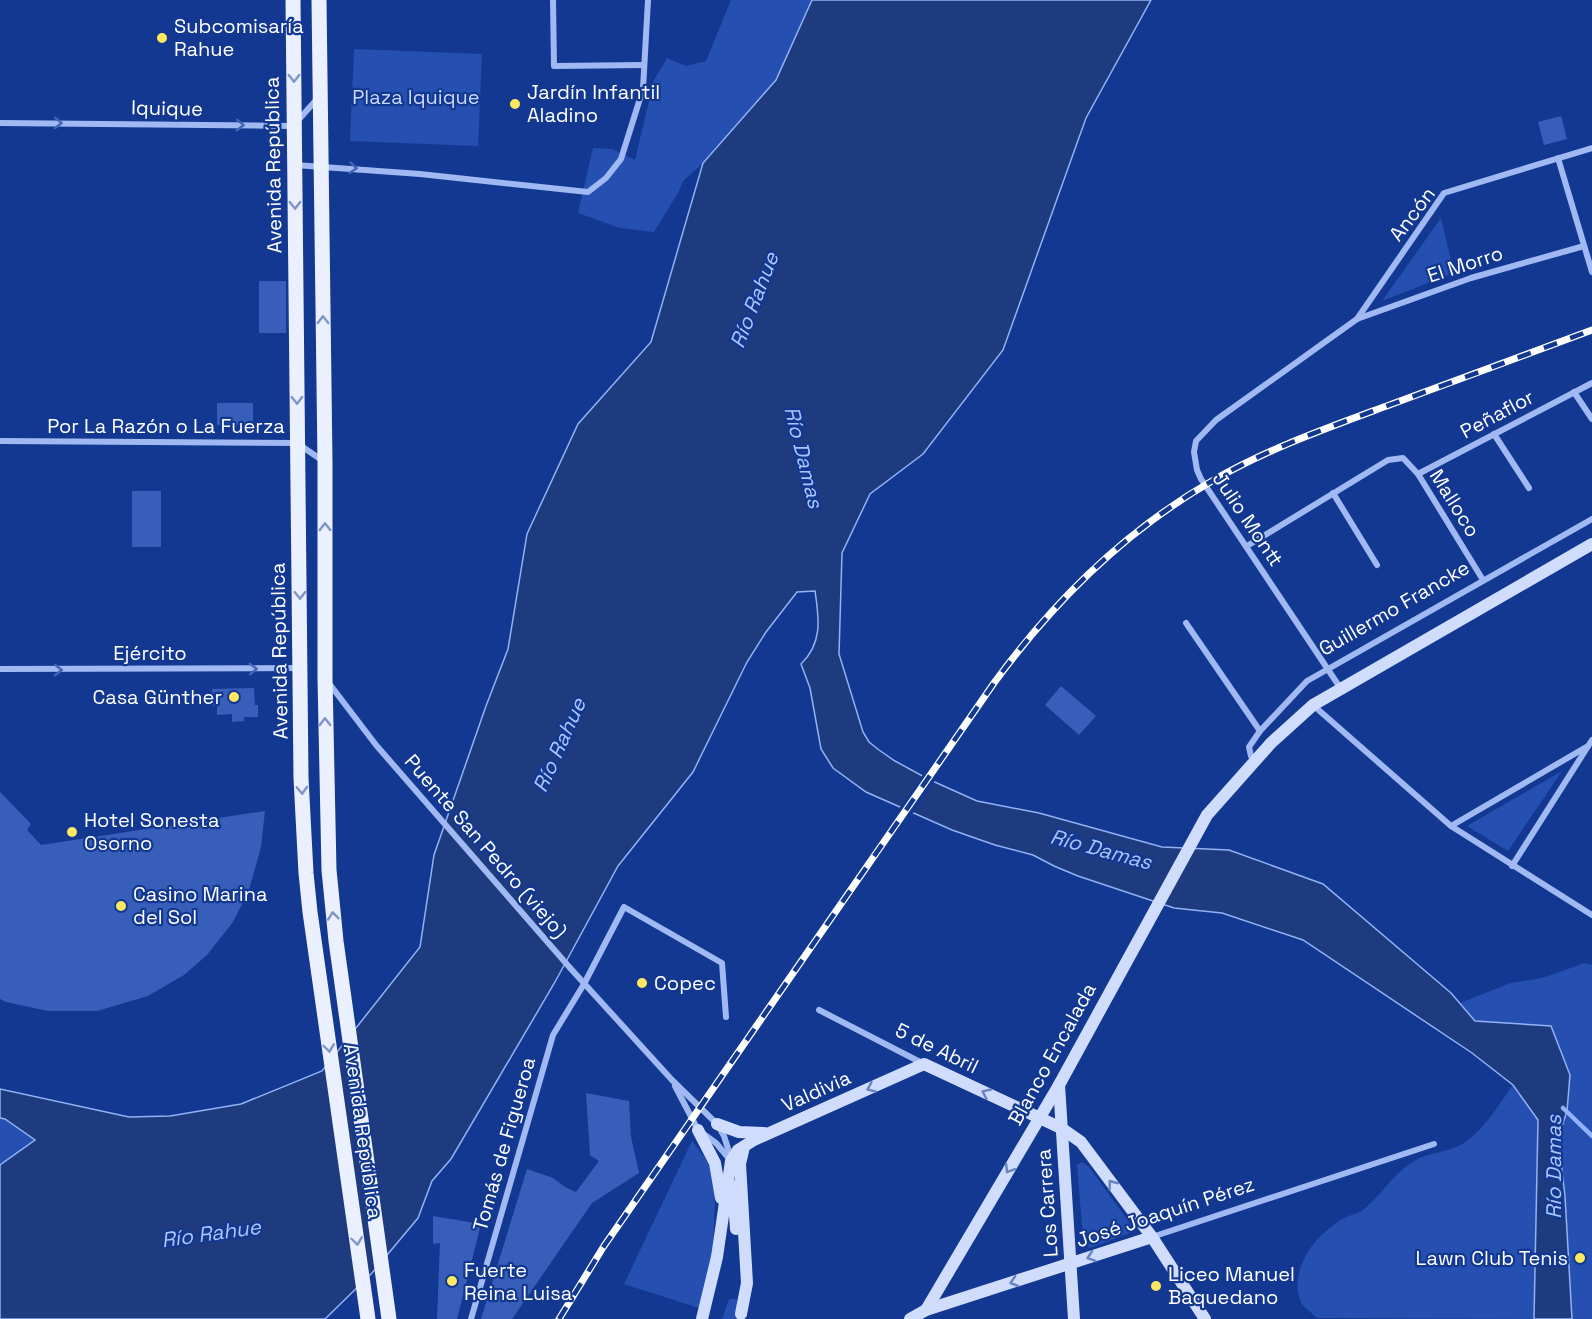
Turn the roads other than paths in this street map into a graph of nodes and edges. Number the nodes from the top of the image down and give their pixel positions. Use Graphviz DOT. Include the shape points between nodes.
graph roads {
  1 [pos="293,0"];
  2 [pos="319,0"];
  3 [pos="553,0"];
  4 [pos="648,0"];
  5 [pos="294,31"];
  6 [pos="319,43"];
  7 [pos="644,64"];
  8 [pos="320,96"];
  9 [pos="0,123"];
  10 [pos="293,126"];
  11 [pos="1592,148"];
  12 [pos="1558,158"];
  13 [pos="294,165"];
  14 [pos="320,166"];
  15 [pos="1584,246"];
  16 [pos="1592,272"];
  17 [pos="1357,319"];
  18 [pos="1592,382"];
  19 [pos="1574,392"];
  20 [pos="1592,419"];
  21 [pos="1494,434"];
  22 [pos="0,441"];
  23 [pos="297,443"];
  24 [pos="325,462"];
  25 [pos="1418,474"];
  26 [pos="1529,488"];
  27 [pos="1333,493"];
  28 [pos="1592,519"];
  29 [pos="1592,544"];
  30 [pos="1247,546"];
  31 [pos="1377,565"];
  32 [pos="1483,580"];
  33 [pos="1186,623"];
  34 [pos="301,668"];
  35 [pos="1328,668"];
  36 [pos="0,669"];
  37 [pos="325,678"];
  38 [pos="1341,689"];
  39 [pos="1313,705"];
  40 [pos="1260,731"];
  41 [pos="1590,743"];
  42 [pos="1255,761"];
  43 [pos="1451,826"];
  44 [pos="1512,866"];
  45 [pos="1592,915"];
  46 [pos="584,984"];
  47 [pos="819,1010"];
  48 [pos="726,1017"];
  49 [pos="924,1064"];
  50 [pos="672,1080"];
  51 [pos="1059,1085"];
  52 [pos="1039,1118"];
  53 [pos="717,1124"];
  54 [pos="1061,1128"];
  55 [pos="698,1130"];
  56 [pos="774,1131"];
  57 [pos="747,1144"];
  58 [pos="1434,1144"];
  59 [pos="731,1161"];
  60 [pos="721,1235"];
  61 [pos="1152,1237"];
  62 [pos="1070,1265"];
  63 [pos="926,1310"];
  64 [pos="741,1317"];
  65 [pos="368,1319"];
  66 [pos="389,1319"];
  67 [pos="471,1319"];
  68 [pos="702,1319"];
  69 [pos="910,1319"];
  70 [pos="1074,1319"];
  71 [pos="1205,1319"];
  1 -- 5 [label="main road, Avenida República"];
  2 -- 6 [label="main road, Avenida República"];
  3 -- 7 [label="street" via="554,66"];
  4 -- 7 [label="street"];
  5 -- 6 [label="main road"];
  5 -- 10 [label="main road, Avenida República, one-way"];
  6 -- 8 [label="main road, Avenida República"];
  14 -- 7 [label="street, one-way" via="588,192 621,159 643,89"];
  8 -- 10 [label="street"];
  8 -- 14 [label="main road, Avenida República"];
  9 -- 10 [label="street, Iquique, one-way"];
  10 -- 13 [label="main road, Avenida República"];
  11 -- 12 [label="street, Ancón"];
  12 -- 15 [label="street"];
  12 -- 17 [label="street, Ancón" via="1444,193"];
  13 -- 14 [label="street"];
  13 -- 23 [label="main road, Avenida República, one-way"];
  24 -- 14 [label="main road, Avenida República, one-way"];
  15 -- 16 [label="street"];
  15 -- 17 [label="street, El Morro" via="1471,278"];
  17 -- 30 [label="street, Julio Montt" via="1216,420 1197,441 1197,470"];
  18 -- 19 [label="street, Peñaflor"];
  19 -- 20 [label="street"];
  19 -- 21 [label="street, Peñaflor"];
  21 -- 25 [label="street, Peñaflor"];
  21 -- 26 [label="street"];
  22 -- 23 [label="street, Por La Razón o La Fuerza"];
  23 -- 24 [label="street, Por La Razón o La Fuerza"];
  23 -- 34 [label="main road, Avenida República, one-way"];
  37 -- 24 [label="main road, Avenida República, one-way"];
  25 -- 27 [label="street, Malloco" via="1403,458 1388,460"];
  25 -- 32 [label="street, Malloco"];
  27 -- 30 [label="street"];
  27 -- 31 [label="street"];
  28 -- 32 [label="street, Guillermo Francke"];
  29 -- 38 [label="street"];
  30 -- 35 [label="street, Julio Montt"];
  32 -- 35 [label="street, Guillermo Francke"];
  33 -- 40 [label="street"];
  36 -- 34 [label="street, Ejército, one-way"];
  34 -- 65 [label="main road, Avenida República, one-way" via="305,863"];
  35 -- 38 [label="street, Julio Montt"];
  35 -- 40 [label="street, Guillermo Francke" via="1307,681"];
  37 -- 46 [label="street, Puente San Pedro (viejo)" via="376,745"];
  66 -- 37 [label="main road, Avenida República, one-way" via="329,870"];
  38 -- 39 [label="street"];
  39 -- 42 [label="street"];
  39 -- 43 [label="street"];
  40 -- 42 [label="street, Guillermo Francke" via="1249,747"];
  41 -- 43 [label="street"];
  41 -- 44 [label="street"];
  42 -- 51 [label="street, Blanco Encalada" via="1207,815"];
  43 -- 44 [label="street"];
  44 -- 45 [label="street"];
  46 -- 48 [label="street, Tomás de Figueroa" via="624,908 722,963"];
  46 -- 50 [label="street, Puente San Pedro (viejo)"];
  46 -- 67 [label="street, Tomás de Figueroa" via="553,1035"];
  47 -- 49 [label="street, 5 de Abril"];
  52 -- 49 [label="street, 5 de Abril, one-way"];
  49 -- 56 [label="street, Valdivia, one-way"];
  50 -- 53 [label="street"];
  50 -- 55 [label="street"];
  51 -- 52 [label="street, Blanco Encalada"];
  51 -- 54 [label="street, Los Carrera"];
  52 -- 54 [label="street, 5 de Abril"];
  52 -- 63 [label="street, Blanco Encalada, one-way"];
  53 -- 56 [label="street" via="750,1134"];
  53 -- 59 [label="street"];
  61 -- 54 [label="street, 5 de Abril, one-way" via="1081,1142"];
  54 -- 62 [label="street, Los Carrera"];
  55 -- 59 [label="street"];
  55 -- 60 [label="street" via="718,1176"];
  56 -- 57 [label="street, Valdivia"];
  57 -- 59 [label="street, Valdivia"];
  57 -- 64 [label="street" via="740,1164 747,1283"];
  58 -- 61 [label="street, José Joaquín Pérez"];
  59 -- 60 [label="street"];
  59 -- 64 [label="street"];
  60 -- 68 [label="street"];
  61 -- 62 [label="street, José Joaquín Pérez, one-way"];
  61 -- 71 [label="street, 5 de Abril"];
  62 -- 63 [label="street, José Joaquín Pérez, one-way"];
  62 -- 70 [label="street, Los Carrera"];
  63 -- 69 [label="street, José Joaquín Pérez"];
}
